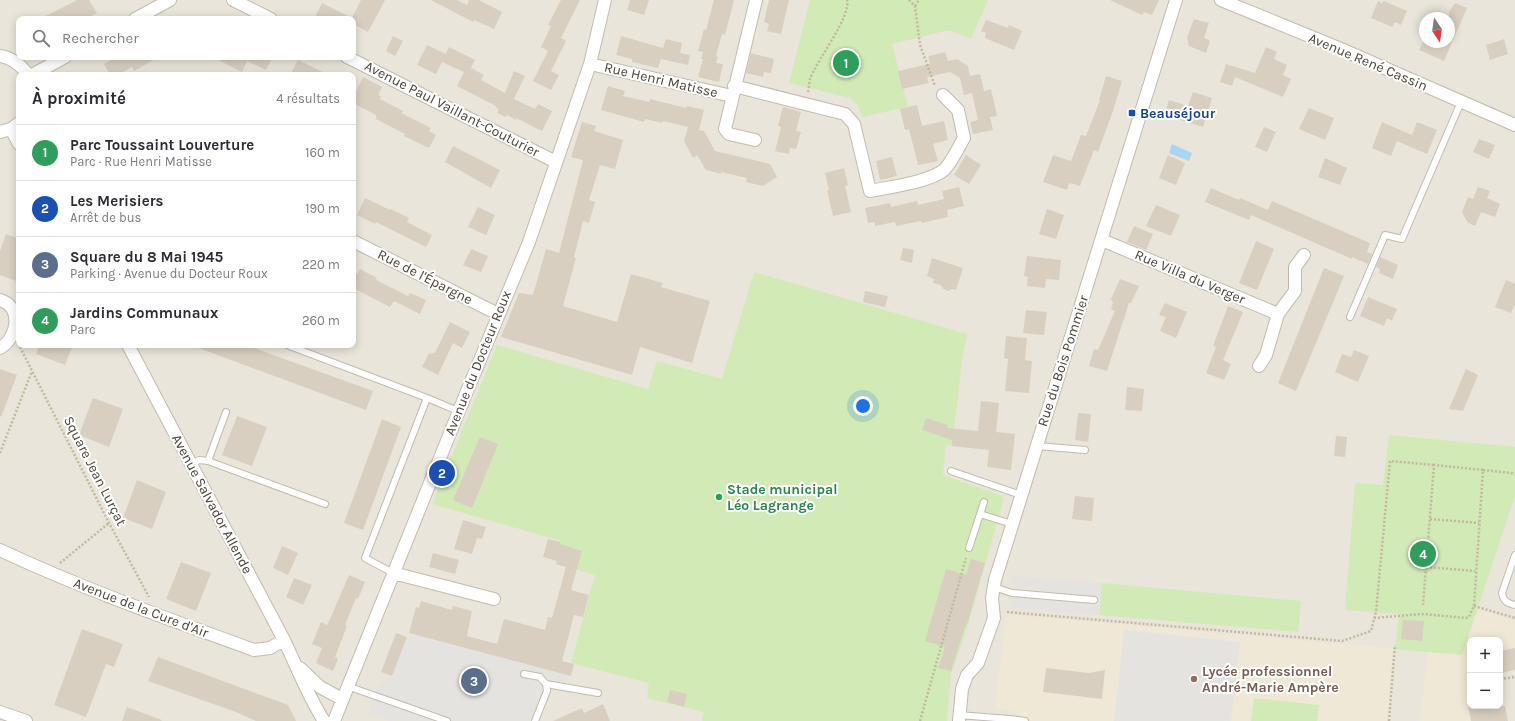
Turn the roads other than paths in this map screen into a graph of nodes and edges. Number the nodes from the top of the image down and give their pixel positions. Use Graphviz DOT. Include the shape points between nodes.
graph roads {
  1 [pos="170,0"];
  2 [pos="233,0"];
  3 [pos="605,0"];
  4 [pos="756,0"];
  5 [pos="1176,0"];
  6 [pos="1221,0"];
  7 [pos="141,16"];
  8 [pos="265,16"];
  9 [pos="0,56"];
  10 [pos="60,60"];
  11 [pos="353,60"];
  12 [pos="590,64"];
  13 [pos="26,72"];
  14 [pos="38,72"];
  15 [pos="733,91"];
  16 [pos="943,95"];
  17 [pos="1460,102"];
  18 [pos="1515,125"];
  19 [pos="10,128"];
  20 [pos="16,139"];
  21 [pos="755,140"];
  22 [pos="556,162"];
  23 [pos="1102,240"];
  24 [pos="356,243"];
  25 [pos="1304,254"];
  26 [pos="0,300"];
  27 [pos="498,314"];
  28 [pos="1278,314"];
  29 [pos="1350,317"];
  30 [pos="0,348"];
  31 [pos="130,348"];
  32 [pos="295,348"];
  33 [pos="1259,366"];
  34 [pos="427,398"];
  35 [pos="458,411"];
  36 [pos="226,412"];
  37 [pos="1037,446"];
  38 [pos="1085,450"];
  39 [pos="208,461"];
  40 [pos="191,464"];
  41 [pos="951,470"];
  42 [pos="1022,495"];
  43 [pos="984,502"];
  44 [pos="325,504"];
  45 [pos="980,514"];
  46 [pos="1012,524"];
  47 [pos="969,548"];
  48 [pos="0,550"];
  49 [pos="1515,555"];
  50 [pos="393,573"];
  51 [pos="994,587"];
  52 [pos="494,599"];
  53 [pos="1094,600"];
  54 [pos="1515,605"];
  55 [pos="284,640"];
  56 [pos="295,663"];
  57 [pos="524,674"];
  58 [pos="546,684"];
  59 [pos="347,686"];
  60 [pos="598,693"];
  61 [pos="342,698"];
  62 [pos="0,712"];
  63 [pos="959,718"];
  64 [pos="1009,720"];
  65 [pos="26,721"];
  66 [pos="324,721"];
  67 [pos="334,721"];
  68 [pos="447,721"];
  69 [pos="535,721"];
  70 [pos="1025,721"];
  1 -- 7 [label="street"];
  2 -- 8 [label="street"];
  3 -- 12 [label="street, Avenue du Docteur Roux"];
  4 -- 15 [label="street"];
  5 -- 23 [label="street, Rue du Bois Pommier"];
  6 -- 17 [label="street, Avenue René Cassin" via="1348,52"];
  9 -- 13 [label="street" via="15,61"];
  10 -- 14 [label="street"];
  11 -- 22 [label="street, Avenue Paul Vaillant-Couturier"];
  12 -- 15 [label="street, Rue Henri Matisse"];
  12 -- 22 [label="street, Avenue du Docteur Roux"];
  15 -- 16 [label="street, Rue Henri Matisse" via="807,104 845,114 854,124 870,191 926,179 937,175 945,168 964,138 958,110"];
  15 -- 21 [label="street, Rue Henri Matisse" via="725,129 729,134"];
  17 -- 18 [label="street, Avenue René Cassin"];
  17 -- 29 [label="lane" via="1402,239 1385,235"];
  19 -- 20 [label="street"];
  22 -- 27 [label="street, Avenue du Docteur Roux" via="529,242"];
  23 -- 28 [label="street, Rue Villa du Verger"];
  23 -- 37 [label="street, Rue du Bois Pommier"];
  24 -- 27 [label="street, Rue de l'Épargne"];
  25 -- 28 [label="street" via="1295,267 1294,291"];
  26 -- 30 [label="street" via="11,308 16,328 11,338"];
  27 -- 35 [label="street, Avenue du Docteur Roux"];
  28 -- 33 [label="street" via="1266,355"];
  31 -- 40 [label="street, Avenue Salvador Allende"];
  32 -- 34 [label="lane"];
  34 -- 35 [label="lane"];
  34 -- 50 [label="lane" via="365,558"];
  35 -- 50 [label="street, Avenue du Docteur Roux"];
  36 -- 39 [label="lane"];
  37 -- 38 [label="lane"];
  37 -- 42 [label="street, Rue du Bois Pommier"];
  39 -- 40 [label="lane" via="199,460"];
  39 -- 44 [label="lane"];
  40 -- 55 [label="street, Avenue Salvador Allende"];
  41 -- 42 [label="lane"];
  42 -- 46 [label="street, Rue du Bois Pommier"];
  43 -- 45 [label="lane"];
  45 -- 46 [label="lane"];
  45 -- 47 [label="lane"];
  46 -- 51 [label="street, Rue du Bois Pommier"];
  48 -- 55 [label="street, Avenue de la Cure d'Air" via="48,572 254,650 270,648"];
  49 -- 54 [label="lane" via="1502,593 1506,603"];
  50 -- 52 [label="street"];
  50 -- 59 [label="street, Avenue du Docteur Roux"];
  51 -- 53 [label="lane" via="1012,593"];
  51 -- 63 [label="street, Rue du Bois Pommier" via="994,618 978,663 967,675 962,689"];
  55 -- 56 [label="street, Avenue Salvador Allende"];
  56 -- 61 [label="street, Avenue Salvador Allende" via="320,687"];
  56 -- 66 [label="street, Avenue Salvador Allende"];
  57 -- 58 [label="lane" via="540,677"];
  58 -- 60 [label="lane"];
  58 -- 69 [label="lane" via="547,691"];
  59 -- 61 [label="street, Avenue du Docteur Roux"];
  59 -- 68 [label="lane"];
  61 -- 67 [label="street, Avenue du Docteur Roux"];
  62 -- 65 [label="street"];
  63 -- 64 [label="lane"];
  64 -- 70 [label="lane"];
}
